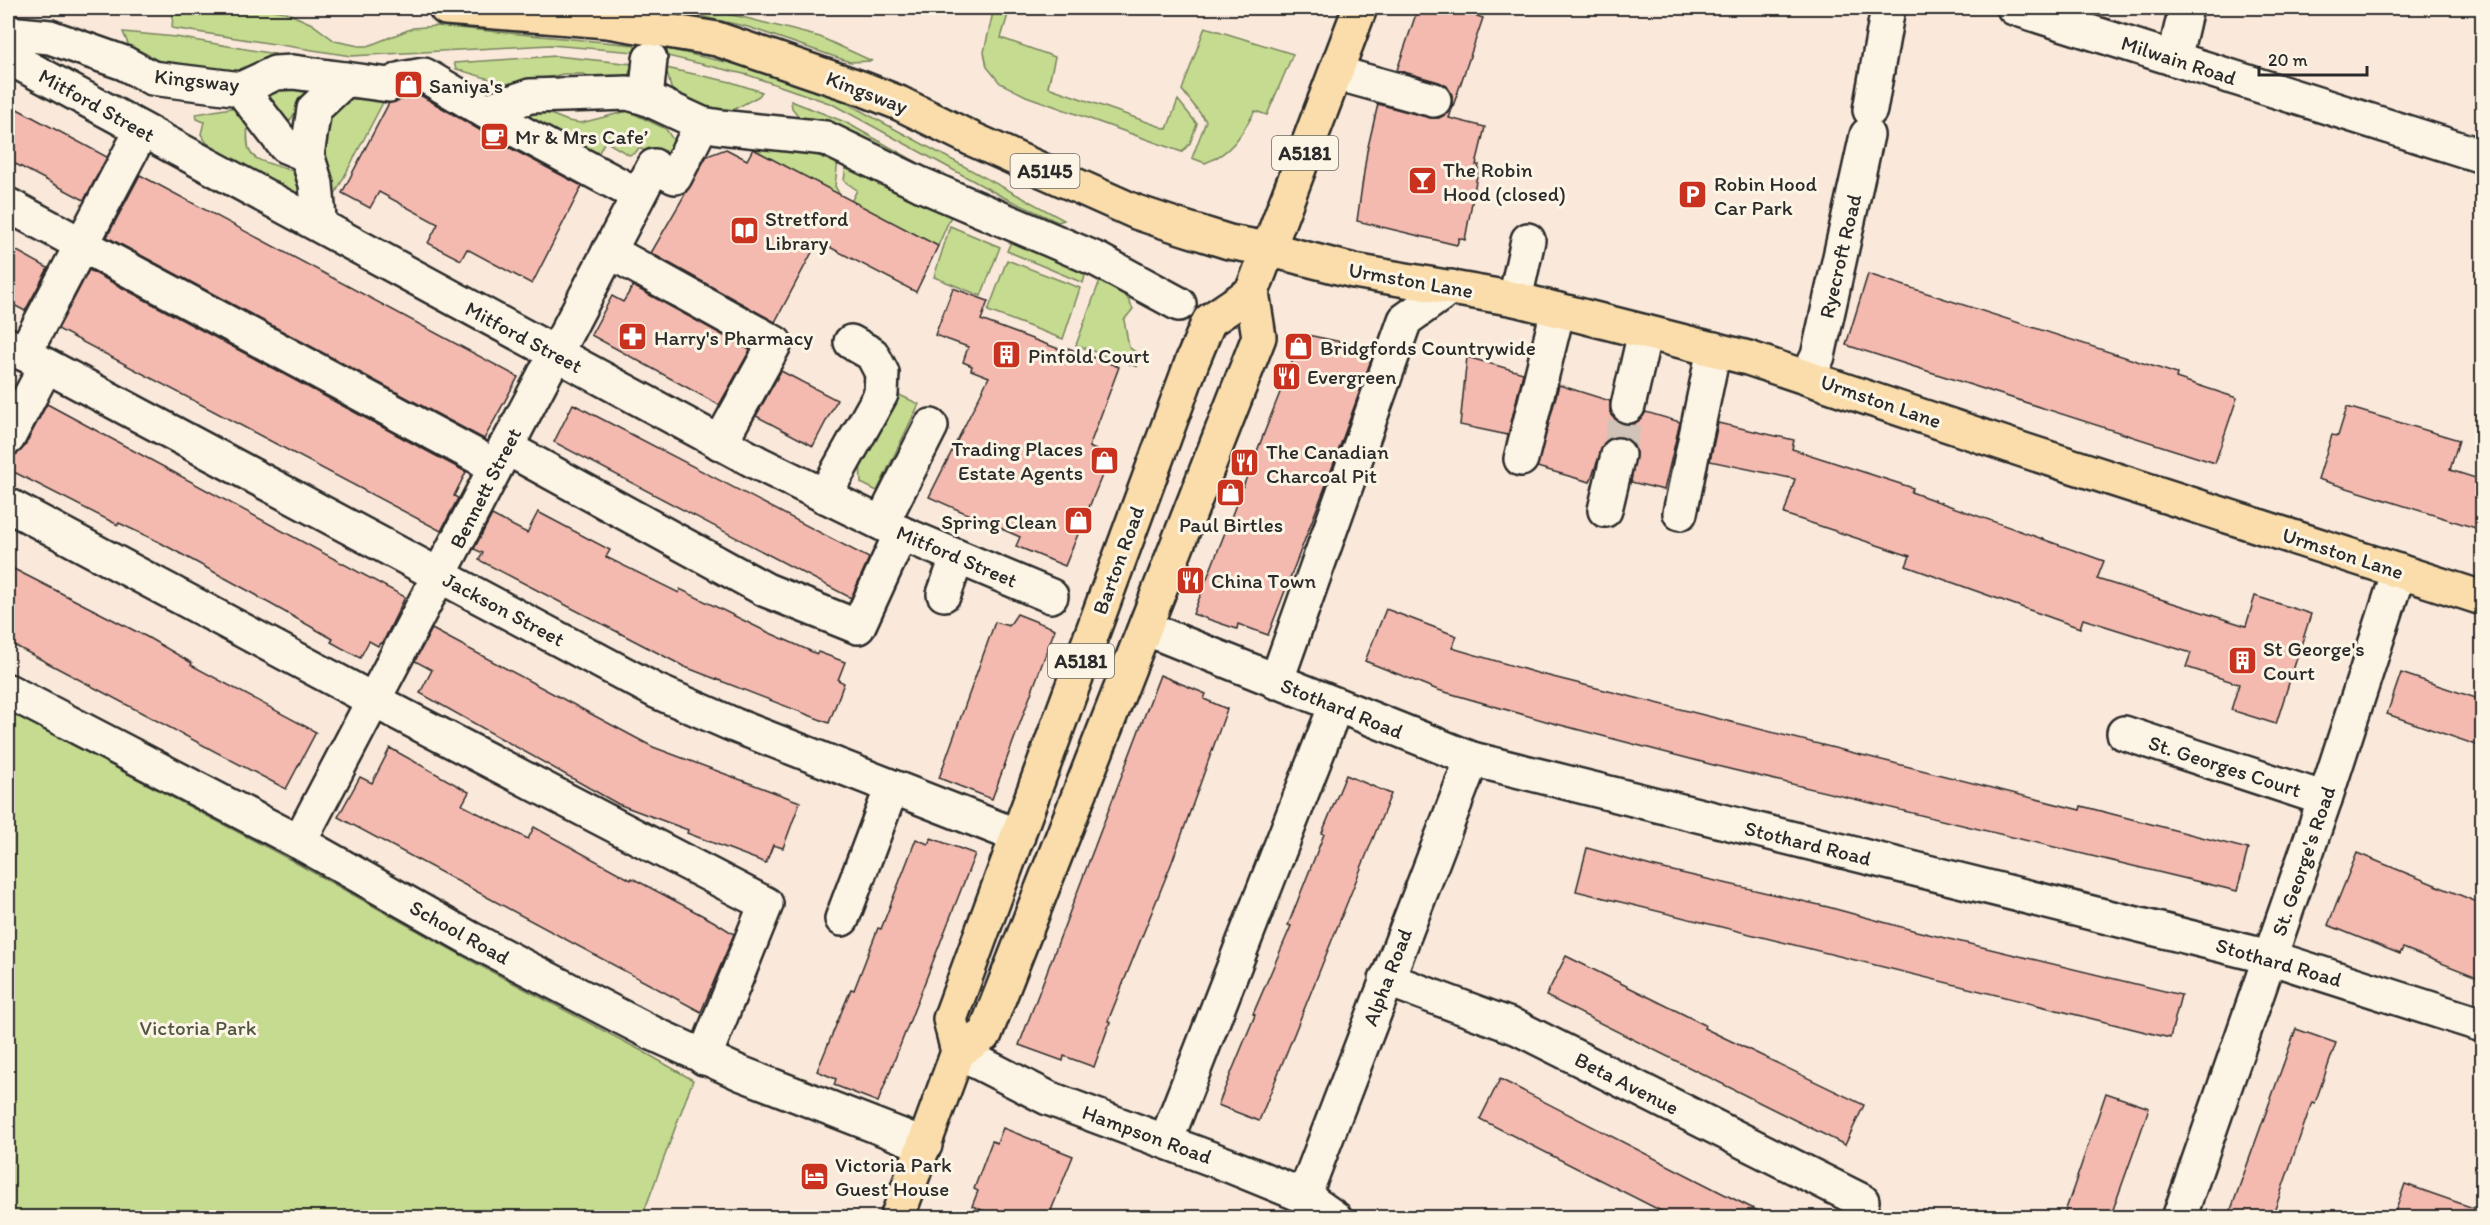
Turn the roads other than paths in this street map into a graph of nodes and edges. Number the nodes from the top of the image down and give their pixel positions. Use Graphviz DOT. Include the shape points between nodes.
graph roads {
  1 [pos="446,8"];
  2 [pos="1360,8"];
  3 [pos="1888,8"];
  4 [pos="2014,8"];
  5 [pos="2186,8"];
  6 [pos="113,31"];
  7 [pos="11,36"];
  8 [pos="650,59"];
  9 [pos="2174,59"];
  10 [pos="118,66"];
  11 [pos="1336,73"];
  12 [pos="346,79"];
  13 [pos="241,89"];
  14 [pos="637,96"];
  15 [pos="1434,100"];
  16 [pos="485,111"];
  17 [pos="702,124"];
  18 [pos="142,130"];
  19 [pos="307,155"];
  20 [pos="2482,156"];
  21 [pos="623,187"];
  22 [pos="8,206"];
  23 [pos="319,218"];
  24 [pos="1528,240"];
  25 [pos="81,244"];
  26 [pos="1268,249"];
  27 [pos="609,251"];
  28 [pos="1451,287"];
  29 [pos="1166,292"];
  30 [pos="1252,292"];
  31 [pos="1515,298"];
  32 [pos="1558,310"];
  33 [pos="1645,332"];
  34 [pos="851,342"];
  35 [pos="1714,349"];
  36 [pos="556,354"];
  37 [pos="26,355"];
  38 [pos="1808,376"];
  39 [pos="1628,406"];
  40 [pos="931,426"];
  41 [pos="8,438"];
  42 [pos="720,443"];
  43 [pos="1618,455"];
  44 [pos="500,457"];
  45 [pos="1521,459"];
  46 [pos="824,496"];
  47 [pos="8,505"];
  48 [pos="1605,510"];
  49 [pos="1680,513"];
  50 [pos="891,528"];
  51 [pos="957,558"];
  52 [pos="2399,571"];
  53 [pos="440,574"];
  54 [pos="944,594"];
  55 [pos="1051,596"];
  56 [pos="2482,598"];
  57 [pos="1099,612"];
  58 [pos="1145,628"];
  59 [pos="1276,682"];
  60 [pos="8,691"];
  61 [pos="373,700"];
  62 [pos="1336,705"];
  63 [pos="2124,733"];
  64 [pos="1472,759"];
  65 [pos="892,787"];
  66 [pos="2325,799"];
  67 [pos="1018,836"];
  68 [pos="299,842"];
  69 [pos="842,919"];
  70 [pos="2270,957"];
  71 [pos="1386,979"];
  72 [pos="2482,1025"];
  73 [pos="958,1052"];
  74 [pos="704,1058"];
  75 [pos="1166,1141"];
  76 [pos="925,1145"];
  77 [pos="1304,1196"];
  78 [pos="1862,1201"];
  79 [pos="897,1218"];
  80 [pos="1335,1218"];
  81 [pos="2179,1218"];
  1 -- 26 [label="main road, Kingsway / A5145" via="607,21 717,39 899,103 1136,212 1229,242"];
  2 -- 11 [label="main road, A5181"];
  3 -- 38 [label="street, Ryecroft Road" via="1868,123 1818,356"];
  4 -- 9 [label="street, Milwain Road"];
  5 -- 9 [label="street"];
  6 -- 10 [label="street"];
  7 -- 10 [label="street, Kingsway" via="50,37"];
  7 -- 18 [label="street, Mitford Street"];
  8 -- 14 [label="street"];
  9 -- 20 [label="street, Milwain Road"];
  10 -- 13 [label="street, Kingsway" via="152,78"];
  11 -- 15 [label="street"];
  11 -- 26 [label="main road, A5181"];
  12 -- 13 [label="street, Kingsway" via="275,73"];
  12 -- 16 [label="street, Kingsway" via="389,85 424,75"];
  12 -- 19 [label="street" via="314,109"];
  13 -- 19 [label="street" via="285,146"];
  14 -- 16 [label="street" via="530,96"];
  14 -- 17 [label="street"];
  16 -- 21 [label="street"];
  17 -- 27 [label="street, Bennett Street" via="675,177 661,170"];
  17 -- 29 [label="street" via="825,138"];
  18 -- 25 [label="street"];
  18 -- 36 [label="street, Mitford Street"];
  19 -- 23 [label="street" via="316,184"];
  22 -- 25 [label="street"];
  24 -- 31 [label="street"];
  25 -- 37 [label="street"];
  25 -- 44 [label="street"];
  26 -- 28 [label="main road, Urmston Lane" via="1354,271"];
  26 -- 30 [label="main road, A5181"];
  27 -- 36 [label="street, Bennett Street"];
  27 -- 42 [label="street" via="774,343"];
  28 -- 31 [label="main road, Urmston Lane"];
  28 -- 59 [label="street" via="1405,320"];
  30 -- 57 [label="main road, Barton Road / A5181" via="1209,321"];
  30 -- 58 [label="main road, A5181" via="1259,337"];
  31 -- 32 [label="main road, Urmston Lane"];
  32 -- 33 [label="main road, Urmston Lane"];
  32 -- 45 [label="street"];
  33 -- 35 [label="main road, Urmston Lane"];
  33 -- 39 [label="street"];
  34 -- 46 [label="street" via="872,354 882,373 881,394"];
  35 -- 38 [label="main road, Urmston Lane"];
  35 -- 49 [label="street"];
  36 -- 42 [label="street, Mitford Street"];
  36 -- 44 [label="street, Bennett Street"];
  37 -- 41 [label="street"];
  37 -- 53 [label="street, Jackson Street"];
  38 -- 52 [label="main road, Urmston Lane"];
  40 -- 50 [label="street"];
  42 -- 46 [label="street, Mitford Street"];
  43 -- 48 [label="street"];
  44 -- 50 [label="street" via="766,590 858,627"];
  44 -- 53 [label="street, Bennett Street"];
  46 -- 50 [label="street, Mitford Street"];
  47 -- 61 [label="street"];
  50 -- 51 [label="street, Mitford Street"];
  51 -- 54 [label="street"];
  51 -- 55 [label="street, Mitford Street"];
  52 -- 56 [label="main road, Urmston Lane"];
  52 -- 66 [label="street, St. George's Road"];
  53 -- 61 [label="street, Bennett Street"];
  53 -- 65 [label="street, Jackson Street" via="694,709"];
  57 -- 58 [label="main road"];
  57 -- 67 [label="main road, Barton Road / A5181"];
  58 -- 59 [label="street, Stothard Road"];
  58 -- 73 [label="main road, A5181" via="985,1034"];
  59 -- 62 [label="street, Stothard Road"];
  60 -- 68 [label="street, School Road"];
  61 -- 68 [label="street, Bennett Street"];
  61 -- 74 [label="street" via="766,904"];
  62 -- 64 [label="street, Stothard Road"];
  62 -- 75 [label="street"];
  63 -- 66 [label="street, St. Georges Court"];
  64 -- 70 [label="street, Stothard Road"];
  64 -- 71 [label="street, Alpha Road"];
  65 -- 67 [label="street, Jackson Street"];
  65 -- 69 [label="street"];
  66 -- 70 [label="street, St. George's Road"];
  67 -- 73 [label="main road, Barton Road / A5181" via="950,1019"];
  68 -- 74 [label="street, School Road" via="471,939"];
  70 -- 72 [label="street, Stothard Road"];
  70 -- 81 [label="street, St. George's Road"];
  71 -- 77 [label="street, Alpha Road"];
  71 -- 78 [label="street, Beta Avenue" via="1518,1028"];
  73 -- 75 [label="street, Hampson Road" via="1048,1098"];
  73 -- 76 [label="main road"];
  74 -- 76 [label="street, School Road"];
  75 -- 77 [label="street, Hampson Road"];
  76 -- 79 [label="main road"];
  77 -- 80 [label="street, Hampson Road"];
}
